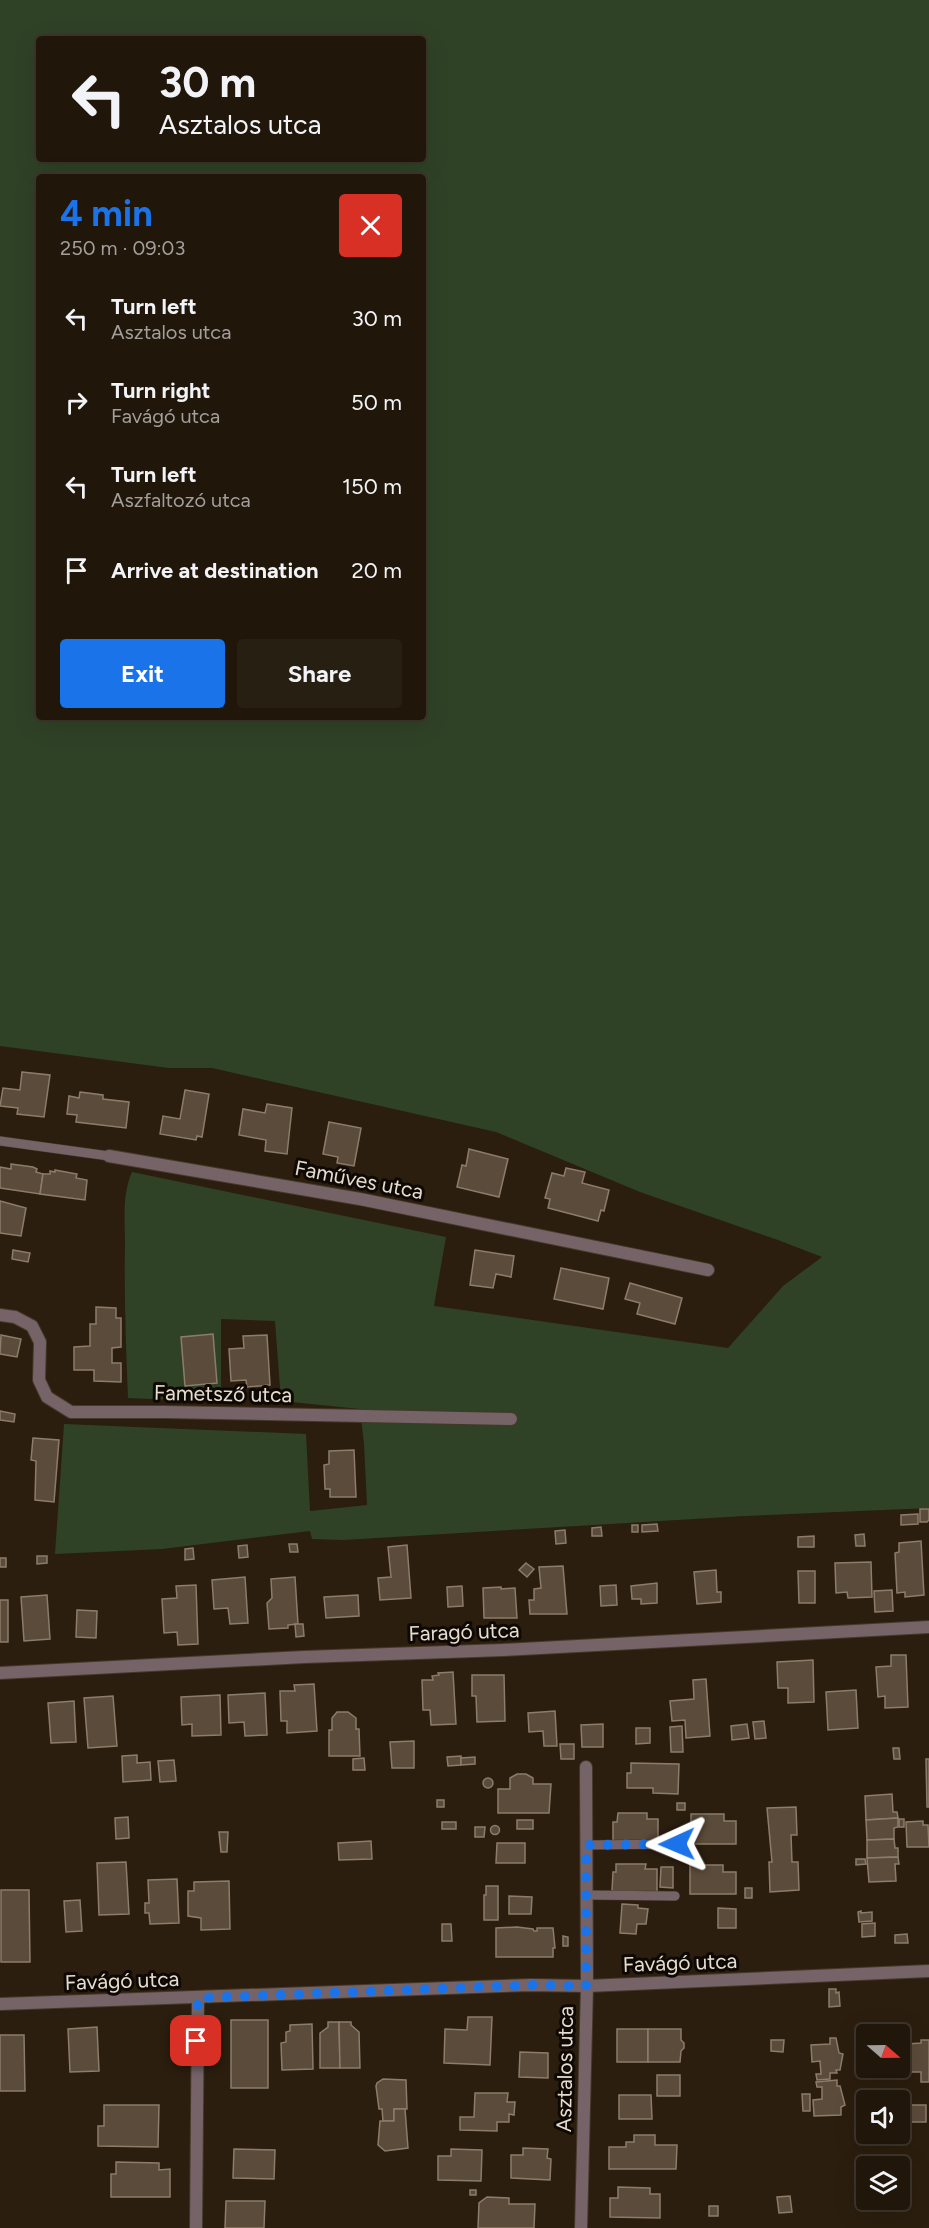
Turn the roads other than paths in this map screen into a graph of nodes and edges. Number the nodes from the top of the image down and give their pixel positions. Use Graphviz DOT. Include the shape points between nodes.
graph roads {
  1 [pos="0,1141"];
  2 [pos="109,1156"];
  3 [pos="708,1270"];
  4 [pos="0,1315"];
  5 [pos="511,1419"];
  6 [pos="929,1627"];
  7 [pos="0,1673"];
  8 [pos="586,1767"];
  9 [pos="677,1844"];
  10 [pos="586,1845"];
  11 [pos="586,1895"];
  12 [pos="675,1896"];
  13 [pos="929,1971"];
  14 [pos="586,1986"];
  15 [pos="198,1998"];
  16 [pos="0,2004"];
  17 [pos="196,2228"];
  18 [pos="580,2228"];
  1 -- 2 [label="lane, Faműves utca"];
  2 -- 3 [label="street, Faműves utca" via="360,1200"];
  4 -- 5 [label="street, Fametsző utca" via="32,1326 40,1342 39,1380 46,1397 71,1412"];
  6 -- 7 [label="street, Faragó utca"];
  8 -- 10 [label="street, Asztalos utca"];
  9 -- 10 [label="lane"];
  10 -- 11 [label="street, Asztalos utca"];
  11 -- 12 [label="lane"];
  11 -- 14 [label="street, Asztalos utca"];
  13 -- 14 [label="street, Favágó utca"];
  14 -- 15 [label="street, Favágó utca"];
  14 -- 18 [label="street, Asztalos utca"];
  15 -- 16 [label="street, Favágó utca"];
  15 -- 17 [label="street"];
}
